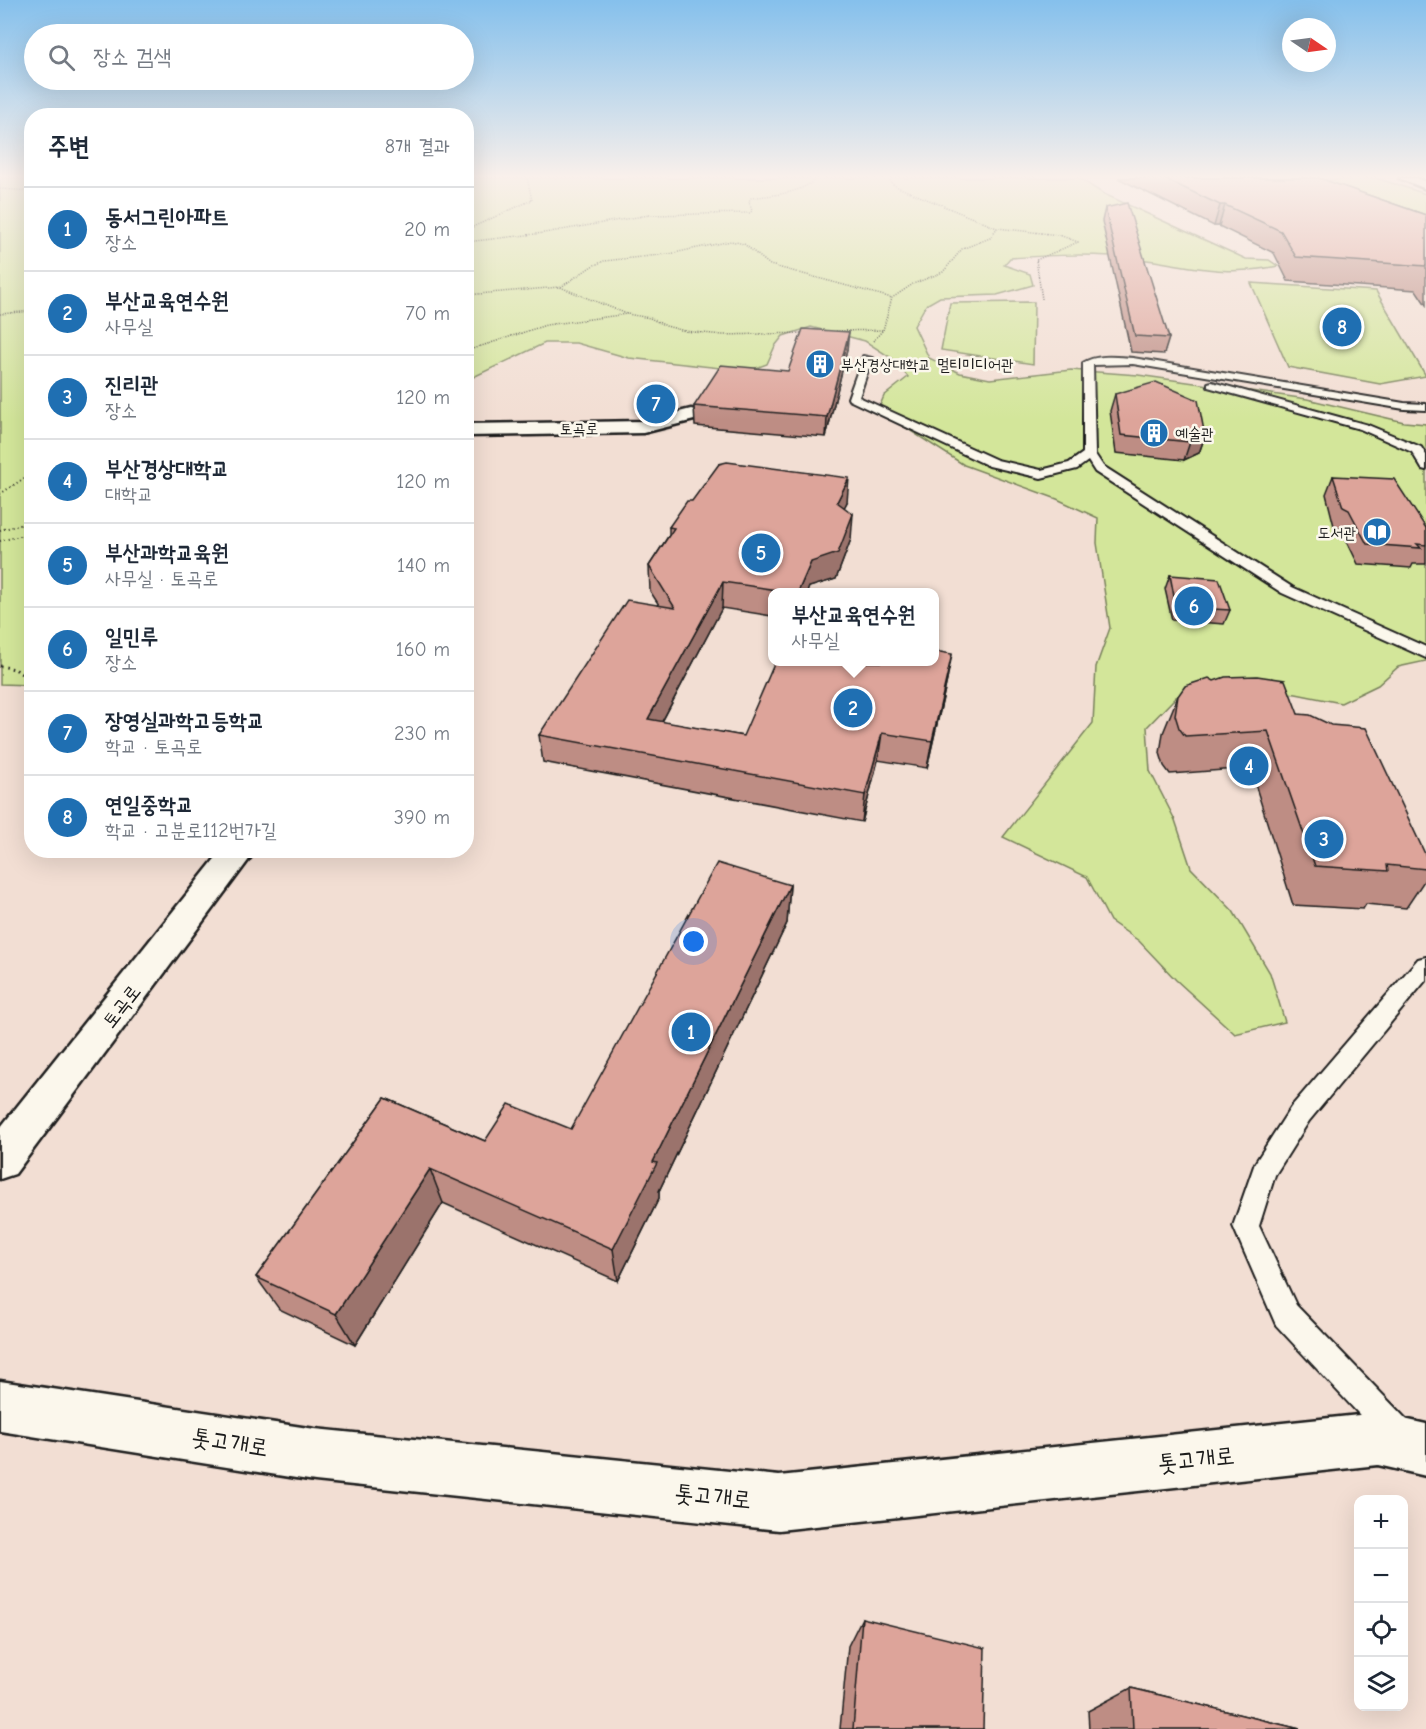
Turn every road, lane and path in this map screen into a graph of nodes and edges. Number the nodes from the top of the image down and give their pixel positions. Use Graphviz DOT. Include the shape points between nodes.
graph roads {
  1 [pos="625,259"];
  2 [pos="762,259"];
  3 [pos="954,259"];
  4 [pos="1040,259"];
  5 [pos="560,287"];
  6 [pos="474,294"];
  7 [pos="892,298"];
  8 [pos="1042,299"];
  9 [pos="24,312"];
  10 [pos="0,314"];
  11 [pos="627,314"];
  12 [pos="836,331"];
  13 [pos="813,332"];
  14 [pos="474,348"];
  15 [pos="867,358"];
  16 [pos="1159,367"];
  17 [pos="1426,407"];
  18 [pos="691,415"];
  19 [pos="474,430"];
  20 [pos="1089,454"];
  21 [pos="1426,466"];
  22 [pos="24,478"];
  23 [pos="0,494"];
  24 [pos="24,524"];
  25 [pos="0,530"];
  26 [pos="24,535"];
  27 [pos="0,541"];
  28 [pos="1426,653"];
  29 [pos="0,666"];
  30 [pos="24,675"];
  31 [pos="234,858"];
  32 [pos="1426,965"];
  33 [pos="0,1160"];
  34 [pos="0,1406"];
  35 [pos="1418,1448"];
  1 -- 5 [label="path" via="592,266"];
  2 -- 7 [label="path" via="770,265"];
  3 -- 7 [label="path" via="943,272"];
  4 -- 8 [label="path" via="1036,260"];
  5 -- 6 [label="path"];
  5 -- 11 [label="path"];
  7 -- 12 [label="path" via="883,330"];
  9 -- 10 [label="path"];
  11 -- 13 [label="path" via="706,334"];
  11 -- 14 [label="path" via="546,325"];
  15 -- 20 [label="lane" via="853,398 993,463 1041,474 1073,466"];
  16 -- 17 [label="lane"];
  16 -- 20 [label="lane" via="1133,361 1088,363"];
  16 -- 21 [label="lane" via="1364,427 1417,450"];
  18 -- 19 [label="street, 토곡로" via="643,427"];
  20 -- 28 [label="lane" via="1099,469 1256,572"];
  22 -- 23 [label="path"];
  24 -- 25 [label="path"];
  26 -- 27 [label="path"];
  29 -- 30 [label="path"];
  31 -- 33 [label="street, 토곡로"];
  32 -- 35 [label="lane" via="1300,1114 1264,1171 1246,1226 1286,1316"];
  34 -- 35 [label="street, 톳고개로" via="315,1455 779,1503 1378,1439"];
}
